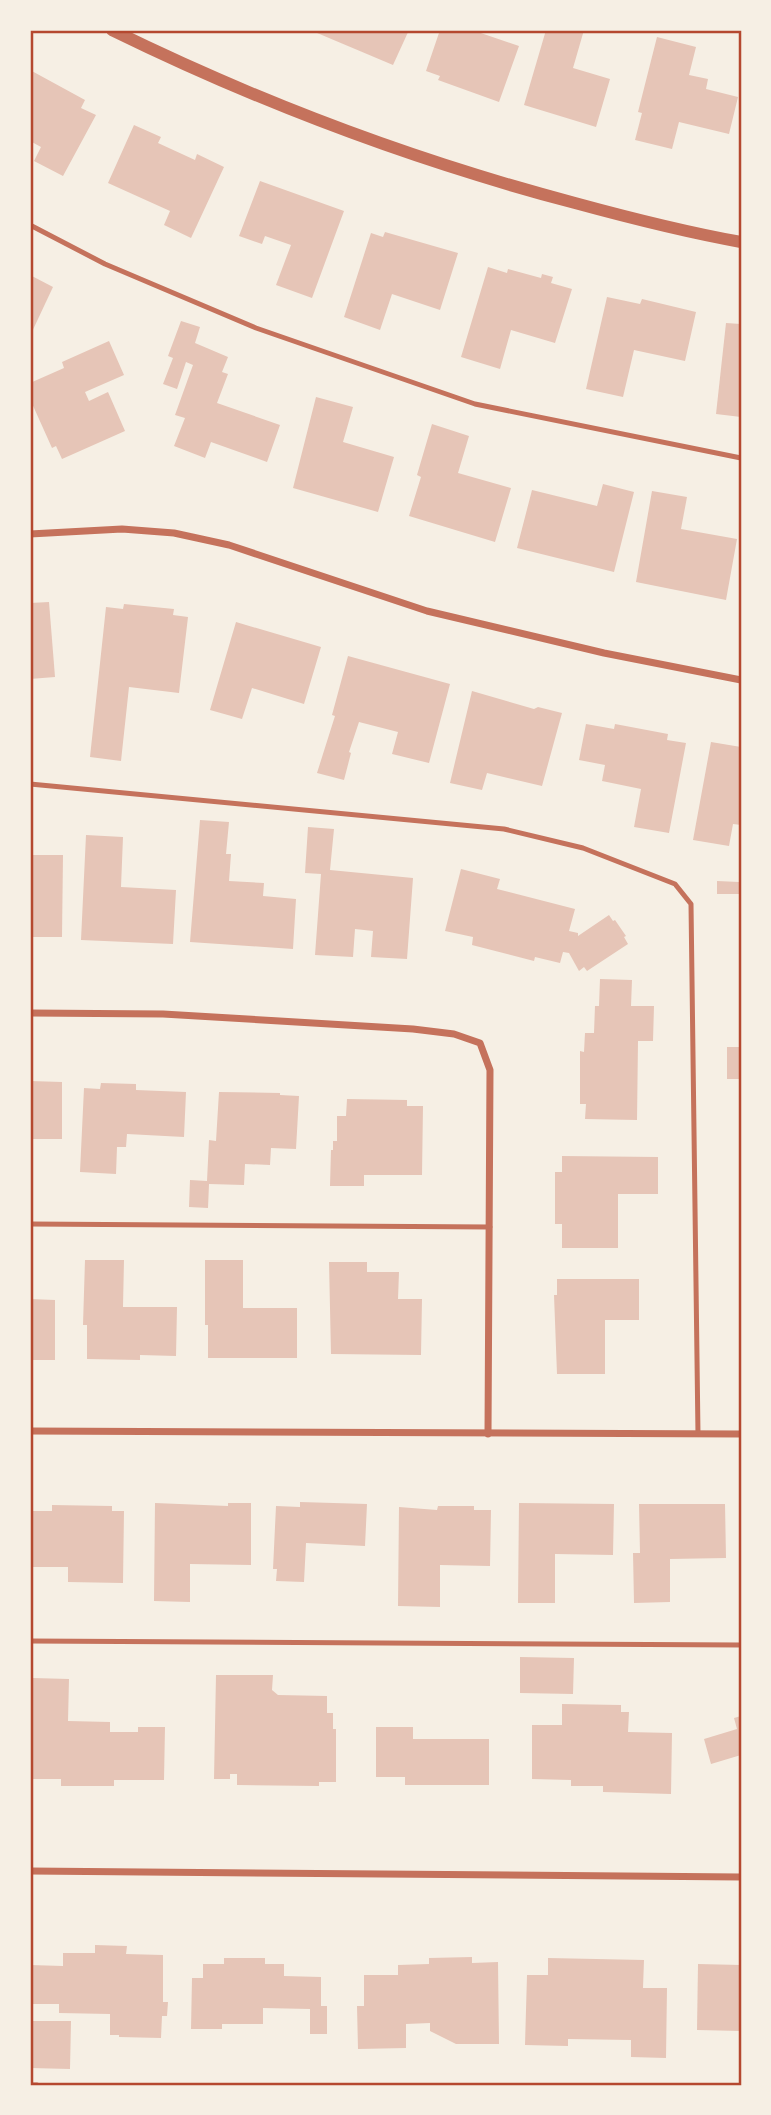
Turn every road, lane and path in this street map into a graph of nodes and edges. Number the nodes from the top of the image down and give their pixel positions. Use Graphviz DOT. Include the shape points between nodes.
graph roads {
  1 [pos="112,30"];
  2 [pos="30,225"];
  3 [pos="741,242"];
  4 [pos="741,458"];
  5 [pos="30,534"];
  6 [pos="741,680"];
  7 [pos="30,784"];
  8 [pos="30,1013"];
  9 [pos="30,1224"];
  10 [pos="490,1227"];
  11 [pos="30,1431"];
  12 [pos="488,1434"];
  13 [pos="698,1434"];
  14 [pos="741,1434"];
  15 [pos="30,1641"];
  16 [pos="741,1645"];
  17 [pos="30,1871"];
  18 [pos="741,1877"];
  19 [pos="30,2085"];
  20 [pos="37,2085"];
  1 -- 3 [label="street" via="318,122 414,156 512,187"];
  2 -- 4 [label="lane" via="105,264 256,328 475,404"];
  5 -- 6 [label="street" via="122,529 174,533 229,545 426,611"];
  7 -- 13 [label="lane" via="504,829 583,848 675,884 691,904"];
  8 -- 10 [label="street" via="163,1014 413,1030 454,1034 480,1043 490,1070"];
  9 -- 10 [label="lane"];
  10 -- 12 [label="street"];
  11 -- 12 [label="street"];
  12 -- 13 [label="street"];
  13 -- 14 [label="street"];
  15 -- 16 [label="lane"];
  17 -- 18 [label="street"];
  19 -- 20 [label="lane"];
}
